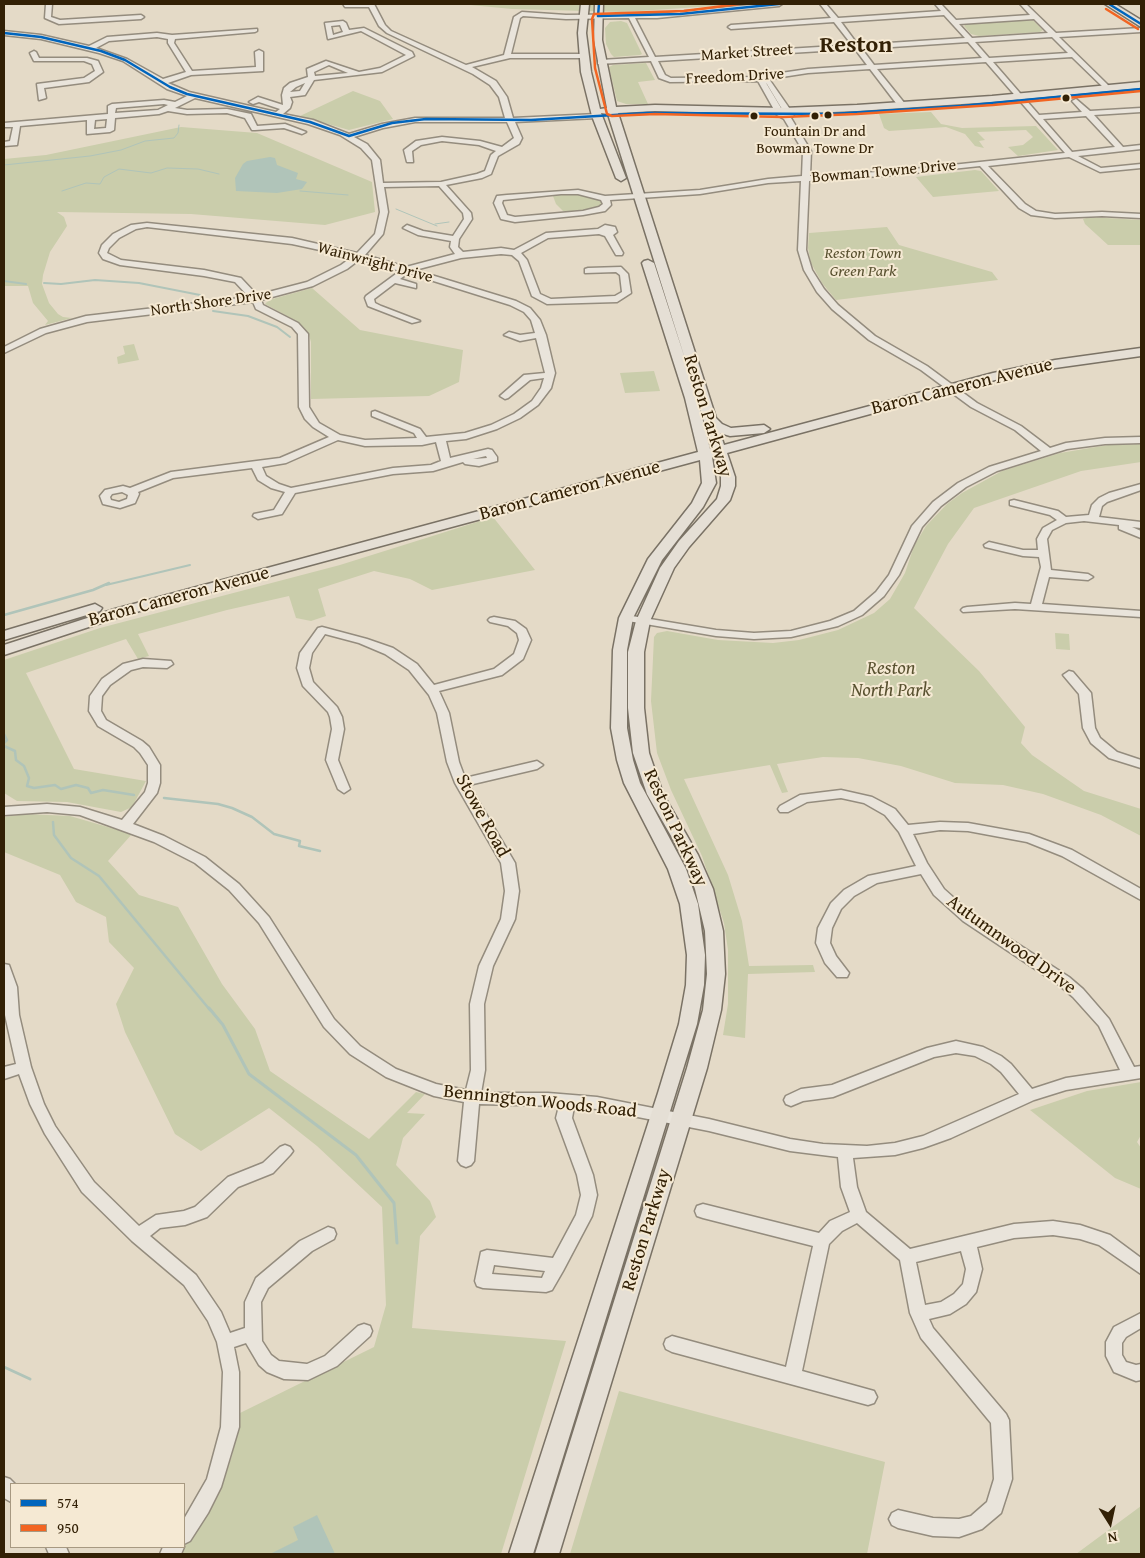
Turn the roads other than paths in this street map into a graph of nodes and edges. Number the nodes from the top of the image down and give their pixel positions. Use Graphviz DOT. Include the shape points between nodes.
graph roads {
  1 [pos="49,4"];
  2 [pos="371,4"];
  3 [pos="779,4"];
  4 [pos="787,4"];
  5 [pos="823,4"];
  6 [pos="938,4"];
  7 [pos="1023,4"];
  8 [pos="1109,4"];
  9 [pos="1120,4"];
  10 [pos="345,5"];
  11 [pos="584,12"];
  12 [pos="598,12"];
  13 [pos="946,13"];
  14 [pos="1141,16"];
  15 [pos="141,17"];
  16 [pos="1036,18"];
  17 [pos="632,19"];
  18 [pos="726,20"];
  19 [pos="836,20"];
  20 [pos="954,22"];
  21 [pos="382,26"];
  22 [pos="1141,27"];
  23 [pos="255,30"];
  24 [pos="362,30"];
  25 [pos="4,32"];
  26 [pos="347,33"];
  27 [pos="1051,34"];
  28 [pos="172,37"];
  29 [pos="969,39"];
  30 [pos="856,46"];
  31 [pos="90,48"];
  32 [pos="259,52"];
  33 [pos="34,53"];
  34 [pos="1072,55"];
  35 [pos="507,56"];
  36 [pos="584,56"];
  37 [pos="119,57"];
  38 [pos="652,59"];
  39 [pos="988,60"];
  40 [pos="95,62"];
  41 [pos="600,62"];
  42 [pos="465,67"];
  43 [pos="872,67"];
  44 [pos="190,73"];
  45 [pos="358,74"];
  46 [pos="312,78"];
  47 [pos="763,78"];
  48 [pos="162,82"];
  49 [pos="1141,85"];
  50 [pos="1105,87"];
  51 [pos="1141,89"];
  52 [pos="286,95"];
  53 [pos="194,96"];
  54 [pos="42,98"];
  55 [pos="1022,98"];
  56 [pos="1076,101"];
  57 [pos="253,102"];
  58 [pos="178,104"];
  59 [pos="902,105"];
  60 [pos="286,108"];
  61 [pos="170,109"];
  62 [pos="1141,110"];
  63 [pos="613,112"];
  64 [pos="276,114"];
  65 [pos="597,114"];
  66 [pos="785,114"];
  67 [pos="1089,115"];
  68 [pos="1038,117"];
  69 [pos="111,118"];
  70 [pos="91,119"];
  71 [pos="510,119"];
  72 [pos="17,124"];
  73 [pos="4,125"];
  74 [pos="302,132"];
  75 [pos="349,136"];
  76 [pos="1141,139"];
  77 [pos="1108,141"];
  78 [pos="4,144"];
  79 [pos="1141,147"];
  80 [pos="1120,148"];
  81 [pos="502,150"];
  82 [pos="1070,154"];
  83 [pos="410,160"];
  84 [pos="982,164"];
  85 [pos="1141,166"];
  86 [pos="806,179"];
  87 [pos="441,184"];
  88 [pos="381,185"];
  89 [pos="605,198"];
  90 [pos="632,199"];
  91 [pos="1141,216"];
  92 [pos="407,228"];
  93 [pos="455,239"];
  94 [pos="642,245"];
  95 [pos="515,253"];
  96 [pos="619,253"];
  97 [pos="461,255"];
  98 [pos="360,256"];
  99 [pos="629,266"];
  100 [pos="407,270"];
  101 [pos="588,270"];
  102 [pos="620,271"];
  103 [pos="393,280"];
  104 [pos="412,286"];
  105 [pos="256,299"];
  106 [pos="415,321"];
  107 [pos="509,335"];
  108 [pos="541,335"];
  109 [pos="1141,344"];
  110 [pos="4,350"];
  111 [pos="1141,352"];
  112 [pos="550,375"];
  113 [pos="946,385"];
  114 [pos="504,396"];
  115 [pos="375,414"];
  116 [pos="709,418"];
  117 [pos="764,430"];
  118 [pos="337,437"];
  119 [pos="441,440"];
  120 [pos="1141,440"];
  121 [pos="422,442"];
  122 [pos="746,443"];
  123 [pos="718,446"];
  124 [pos="703,450"];
  125 [pos="1048,451"];
  126 [pos="466,458"];
  127 [pos="446,462"];
  128 [pos="256,465"];
  129 [pos="655,468"];
  130 [pos="728,477"];
  131 [pos="707,487"];
  132 [pos="1141,488"];
  133 [pos="132,491"];
  134 [pos="291,491"];
  135 [pos="1014,502"];
  136 [pos="258,516"];
  137 [pos="1093,518"];
  138 [pos="1064,520"];
  139 [pos="1114,522"];
  140 [pos="1141,525"];
  141 [pos="1141,536"];
  142 [pos="989,545"];
  143 [pos="1044,554"];
  144 [pos="1044,573"];
  145 [pos="1088,577"];
  146 [pos="1036,607"];
  147 [pos="1141,609"];
  148 [pos="967,610"];
  149 [pos="1129,613"];
  150 [pos="1141,614"];
  151 [pos="494,620"];
  152 [pos="635,620"];
  153 [pos="4,636"];
  154 [pos="4,650"];
  155 [pos="167,664"];
  156 [pos="1069,675"];
  157 [pos="432,689"];
  158 [pos="1141,764"];
  159 [pos="537,765"];
  160 [pos="460,783"];
  161 [pos="344,789"];
  162 [pos="784,809"];
  163 [pos="4,811"];
  164 [pos="125,826"];
  165 [pos="905,830"];
  166 [pos="923,869"];
  167 [pos="1141,895"];
  168 [pos="4,969"];
  169 [pos="842,973"];
  170 [pos="24,1067"];
  171 [pos="1135,1072"];
  172 [pos="4,1073"];
  173 [pos="1029,1096"];
  174 [pos="472,1098"];
  175 [pos="568,1100"];
  176 [pos="790,1100"];
  177 [pos="660,1116"];
  178 [pos="682,1120"];
  179 [pos="285,1151"];
  180 [pos="845,1151"];
  181 [pos="466,1162"];
  182 [pos="703,1211"];
  183 [pos="860,1216"];
  184 [pos="328,1234"];
  185 [pos="138,1236"];
  186 [pos="822,1241"];
  187 [pos="967,1241"];
  188 [pos="906,1256"];
  189 [pos="557,1266"];
  190 [pos="1141,1267"];
  191 [pos="918,1313"];
  192 [pos="1141,1320"];
  193 [pos="364,1331"];
  194 [pos="254,1334"];
  195 [pos="224,1342"];
  196 [pos="672,1344"];
  197 [pos="1141,1372"];
  198 [pos="792,1377"];
  199 [pos="868,1397"];
  200 [pos="898,1519"];
  201 [pos="185,1533"];
  202 [pos="521,1554"];
  203 [pos="547,1554"];
  1 -- 15 [label="street" via="48,18 59,22"];
  2 -- 10 [label="street"];
  2 -- 21 [label="street"];
  3 -- 18 [label="street"];
  4 -- 18 [label="street"];
  5 -- 19 [label="street"];
  6 -- 13 [label="street"];
  7 -- 16 [label="street"];
  8 -- 22 [label="main road"];
  9 -- 14 [label="main road"];
  11 -- 12 [label="street"];
  11 -- 35 [label="street" via="517,16"];
  11 -- 36 [label="main road, Reston Parkway"];
  12 -- 17 [label="street"];
  12 -- 18 [label="street"];
  12 -- 41 [label="main road, Reston Parkway"];
  13 -- 19 [label="street"];
  13 -- 20 [label="street"];
  16 -- 20 [label="street"];
  16 -- 27 [label="street"];
  17 -- 18 [label="street"];
  17 -- 38 [label="street"];
  18 -- 19 [label="street"];
  19 -- 30 [label="street"];
  20 -- 29 [label="street"];
  21 -- 24 [label="street"];
  21 -- 42 [label="street"];
  22 -- 27 [label="street, Market Street"];
  23 -- 28 [label="street"];
  24 -- 26 [label="street"];
  24 -- 45 [label="street" via="410,53 410,56 382,70"];
  25 -- 31 [label="street, North Shore Drive"];
  27 -- 29 [label="street, Market Street"];
  27 -- 34 [label="street"];
  28 -- 31 [label="street" via="108,38"];
  28 -- 44 [label="street" via="171,42"];
  29 -- 30 [label="street, Market Street"];
  29 -- 39 [label="street"];
  30 -- 38 [label="street, Market Street"];
  30 -- 43 [label="street"];
  31 -- 37 [label="street, North Shore Drive"];
  32 -- 44 [label="street" via="260,69"];
  33 -- 40 [label="street" via="36,60 74,58"];
  34 -- 39 [label="street, Freedom Drive"];
  34 -- 50 [label="street"];
  35 -- 36 [label="street"];
  35 -- 42 [label="street"];
  36 -- 65 [label="main road, Reston Parkway"];
  37 -- 40 [label="street"];
  37 -- 48 [label="street, North Shore Drive"];
  38 -- 41 [label="street, Market Street"];
  38 -- 47 [label="street, Freedom Drive" via="662,76 670,80"];
  39 -- 43 [label="street, Freedom Drive"];
  39 -- 55 [label="street"];
  40 -- 54 [label="street" via="99,72 94,76 70,83 40,86"];
  41 -- 63 [label="main road, Reston Parkway"];
  42 -- 71 [label="street" via="487,78 497,88"];
  43 -- 47 [label="street, Freedom Drive"];
  43 -- 59 [label="street"];
  44 -- 48 [label="street"];
  45 -- 46 [label="street"];
  45 -- 46 [label="street" via="329,63 310,71"];
  46 -- 52 [label="street" via="293,85"];
  46 -- 52 [label="street" via="302,93"];
  47 -- 66 [label="street" via="761,82"];
  48 -- 53 [label="street, North Shore Drive"];
  49 -- 50 [label="main road"];
  50 -- 55 [label="main road"];
  51 -- 55 [label="main road"];
  52 -- 60 [label="street"];
  53 -- 58 [label="street"];
  53 -- 64 [label="street, North Shore Drive"];
  55 -- 59 [label="main road"];
  55 -- 66 [label="main road" via="907,110"];
  55 -- 68 [label="street"];
  56 -- 67 [label="street"];
  57 -- 60 [label="street" via="258,99"];
  58 -- 61 [label="street"];
  58 -- 69 [label="street" via="112,106"];
  59 -- 66 [label="main road"];
  60 -- 64 [label="street"];
  61 -- 69 [label="street"];
  61 -- 74 [label="street" via="227,111 248,116 255,128 286,126"];
  62 -- 67 [label="street"];
  63 -- 65 [label="main road"];
  63 -- 66 [label="main road"];
  63 -- 90 [label="main road, Reston Parkway"];
  64 -- 75 [label="street, North Shore Drive" via="322,125"];
  65 -- 71 [label="street"];
  65 -- 90 [label="main road, Reston Parkway"];
  66 -- 86 [label="street" via="807,151"];
  67 -- 68 [label="street"];
  67 -- 77 [label="street"];
  68 -- 82 [label="street"];
  69 -- 70 [label="street"];
  69 -- 70 [label="street" via="110,130 90,132"];
  70 -- 72 [label="street"];
  71 -- 75 [label="street" via="415,120 387,124"];
  71 -- 81 [label="street" via="518,140"];
  72 -- 73 [label="street"];
  72 -- 78 [label="street" via="14,143"];
  75 -- 88 [label="street, North Shore Drive" via="375,158"];
  76 -- 77 [label="street"];
  77 -- 80 [label="street"];
  79 -- 80 [label="street, Bowman Towne Drive"];
  80 -- 82 [label="street, Bowman Towne Drive"];
  81 -- 83 [label="street" via="480,143 442,139 418,142 408,150"];
  81 -- 87 [label="street" via="492,159 488,172"];
  82 -- 84 [label="street, Bowman Towne Drive"];
  82 -- 85 [label="street" via="1100,170"];
  84 -- 86 [label="street, Bowman Towne Drive"];
  84 -- 91 [label="street" via="1022,206 1034,213"];
  86 -- 90 [label="street, Bowman Towne Drive"];
  86 -- 113 [label="street" via="802,250 813,280 829,301 868,335"];
  87 -- 88 [label="street"];
  87 -- 93 [label="street" via="467,213 468,219"];
  88 -- 98 [label="street, North Shore Drive" via="382,227 374,242"];
  89 -- 89 [label="street, Bowman Towne Drive" via="561,192 500,198 498,203 504,217 515,220 602,209 607,205"];
  89 -- 90 [label="street, Bowman Towne Drive"];
  90 -- 116 [label="main road, Reston Parkway"];
  92 -- 93 [label="street"];
  93 -- 97 [label="street" via="454,246"];
  94 -- 124 [label="main road, Reston Parkway" via="691,398"];
  95 -- 96 [label="street" via="546,236 604,233"];
  95 -- 97 [label="street" via="495,250"];
  95 -- 102 [label="street" via="523,260 536,296 550,302 617,299 628,293 624,274"];
  97 -- 100 [label="street"];
  98 -- 100 [label="street, Wainwright Drive"];
  98 -- 105 [label="street, North Shore Drive" via="310,284"];
  98 -- 105 [label="street, Wainwright Drive" via="292,241 159,225 124,231 110,242 103,253 120,262 238,280"];
  99 -- 102 [label="street"];
  100 -- 103 [label="street"];
  100 -- 108 [label="street, Wainwright Drive" via="520,306 532,315"];
  101 -- 102 [label="street"];
  103 -- 104 [label="street"];
  103 -- 106 [label="street" via="369,301 378,308"];
  105 -- 110 [label="street, North Shore Drive" via="86,319 43,331"];
  105 -- 118 [label="street, Wainwright Drive" via="259,307 295,325 303,334 304,407 316,425"];
  107 -- 108 [label="street" via="520,338"];
  108 -- 112 [label="street, Wainwright Drive"];
  109 -- 113 [label="main road, Baron Cameron Avenue" via="1047,356"];
  111 -- 113 [label="main road, Baron Cameron Avenue" via="1037,367"];
  112 -- 114 [label="street" via="527,378"];
  112 -- 119 [label="street, Wainwright Drive" via="540,396 517,416 480,432"];
  113 -- 117 [label="main road, Baron Cameron Avenue"];
  113 -- 122 [label="main road, Baron Cameron Avenue"];
  113 -- 125 [label="street" via="974,405 1018,428"];
  115 -- 121 [label="street" via="417,430"];
  116 -- 117 [label="main road" via="717,427 730,432"];
  116 -- 123 [label="main road, Reston Parkway"];
  117 -- 123 [label="main road, Baron Cameron Avenue"];
  118 -- 121 [label="street, Wainwright Drive" via="377,444"];
  118 -- 128 [label="street" via="282,461"];
  119 -- 121 [label="street, Wainwright Drive"];
  119 -- 127 [label="street"];
  120 -- 125 [label="street" via="1088,442"];
  122 -- 123 [label="main road, Baron Cameron Avenue"];
  122 -- 130 [label="main road" via="731,454"];
  123 -- 124 [label="main road, Baron Cameron Avenue"];
  123 -- 130 [label="main road, Reston Parkway"];
  124 -- 129 [label="main road, Baron Cameron Avenue"];
  124 -- 131 [label="main road, Reston Parkway" via="709,475"];
  124 -- 153 [label="main road, Baron Cameron Avenue" via="88,610"];
  125 -- 152 [label="street" via="993,469 943,499 917,526 887,586 871,603 845,619 806,631 761,636 729,635"];
  126 -- 127 [label="street"];
  127 -- 134 [label="street" via="432,468 393,471"];
  128 -- 133 [label="street" via="171,475"];
  128 -- 134 [label="street" via="262,478"];
  129 -- 131 [label="main road" via="679,464 692,466 704,477"];
  129 -- 154 [label="main road, Baron Cameron Avenue" via="120,612"];
  130 -- 152 [label="main road, Reston Parkway" via="723,500 680,549"];
  131 -- 152 [label="main road, Reston Parkway" via="698,504 655,558"];
  132 -- 137 [label="street" via="1103,500 1097,505"];
  134 -- 136 [label="street" via="278,512"];
  135 -- 138 [label="street" via="1054,512"];
  137 -- 138 [label="street"];
  137 -- 139 [label="street"];
  138 -- 143 [label="street" via="1048,528 1044,534"];
  139 -- 140 [label="street"];
  139 -- 141 [label="street"];
  142 -- 143 [label="street"];
  143 -- 144 [label="street"];
  144 -- 145 [label="street"];
  144 -- 146 [label="street"];
  146 -- 148 [label="street"];
  146 -- 149 [label="street"];
  147 -- 149 [label="street"];
  149 -- 150 [label="street"];
  151 -- 157 [label="street" via="511,623 522,631 525,640 519,656 498,672"];
  152 -- 177 [label="main road, Reston Parkway" via="620,650 619,728 622,749 635,789 684,885 693,920 696,955 695,986 688,1024"];
  152 -- 178 [label="main road, Reston Parkway" via="636,708 641,753 655,794 690,855 704,889 716,952 712,1010"];
  155 -- 164 [label="street" via="143,663 127,667 106,682 96,696 95,711 102,724 146,750 154,765 154,783 150,793"];
  156 -- 158 [label="street" via="1086,692 1089,728 1095,740 1113,755"];
  157 -- 160 [label="street, Stowe Road" via="444,713"];
  157 -- 161 [label="street, Stowe Road" via="413,667 389,651 322,630 306,653 302,668 308,683 333,710 336,718 338,729 332,760"];
  159 -- 160 [label="street"];
  160 -- 174 [label="street, Stowe Road" via="505,854 512,885 508,919 481,983 476,1016 478,1070"];
  162 -- 165 [label="street, Autumnwood Drive" via="816,795 856,796 883,806"];
  163 -- 164 [label="street, Bennington Woods Road" via="47,808 80,811"];
  164 -- 174 [label="street, Bennington Woods Road" via="177,847 206,864 234,887 264,920 329,1023 355,1050 412,1082"];
  165 -- 166 [label="street, Autumnwood Drive"];
  165 -- 167 [label="street" via="968,827 1029,838 1066,853"];
  166 -- 169 [label="street" via="874,879 849,893 836,906 825,928 823,943 830,959"];
  166 -- 171 [label="street, Autumnwood Drive" via="939,892 968,918 1078,993 1104,1023"];
  168 -- 170 [label="street"];
  170 -- 172 [label="street"];
  170 -- 185 [label="street" via="37,1104 67,1159 110,1210"];
  171 -- 173 [label="street, Bennington Woods Road" via="1066,1084"];
  173 -- 176 [label="street" via="996,1060 978,1051 956,1047 932,1052 833,1091 801,1095"];
  173 -- 180 [label="street, Bennington Woods Road" via="923,1142 895,1149"];
  174 -- 175 [label="street, Bennington Woods Road"];
  174 -- 181 [label="street, Stowe Road"];
  175 -- 177 [label="street, Bennington Woods Road"];
  175 -- 189 [label="street" via="564,1118 589,1195 584,1216"];
  177 -- 178 [label="street, Bennington Woods Road"];
  177 -- 202 [label="main road, Reston Parkway"];
  178 -- 180 [label="street, Bennington Woods Road" via="790,1145"];
  178 -- 203 [label="main road, Reston Parkway"];
  179 -- 185 [label="street" via="268,1168 233,1182 201,1212 156,1222"];
  180 -- 183 [label="street" via="850,1187"];
  182 -- 186 [label="street"];
  183 -- 186 [label="street" via="836,1226"];
  183 -- 188 [label="street"];
  184 -- 194 [label="street" via="306,1246 262,1283 253,1302"];
  185 -- 195 [label="street" via="190,1280 215,1317"];
  186 -- 198 [label="street"];
  187 -- 188 [label="street"];
  187 -- 190 [label="street" via="1014,1231 1053,1228 1080,1232 1104,1240"];
  187 -- 191 [label="street" via="974,1269 970,1287 960,1299 944,1309"];
  188 -- 191 [label="street"];
  191 -- 200 [label="street" via="927,1333 1000,1420 1003,1479 995,1507 976,1523 959,1528 933,1527"];
  192 -- 197 [label="street" via="1120,1332 1114,1342 1114,1356 1120,1366"];
  193 -- 194 [label="street" via="320,1368 295,1373 284,1371 265,1360 254,1342"];
  194 -- 195 [label="street"];
  195 -- 201 [label="street" via="231,1372 230,1428 214,1481"];
  196 -- 198 [label="street"];
  198 -- 199 [label="street"];
}
